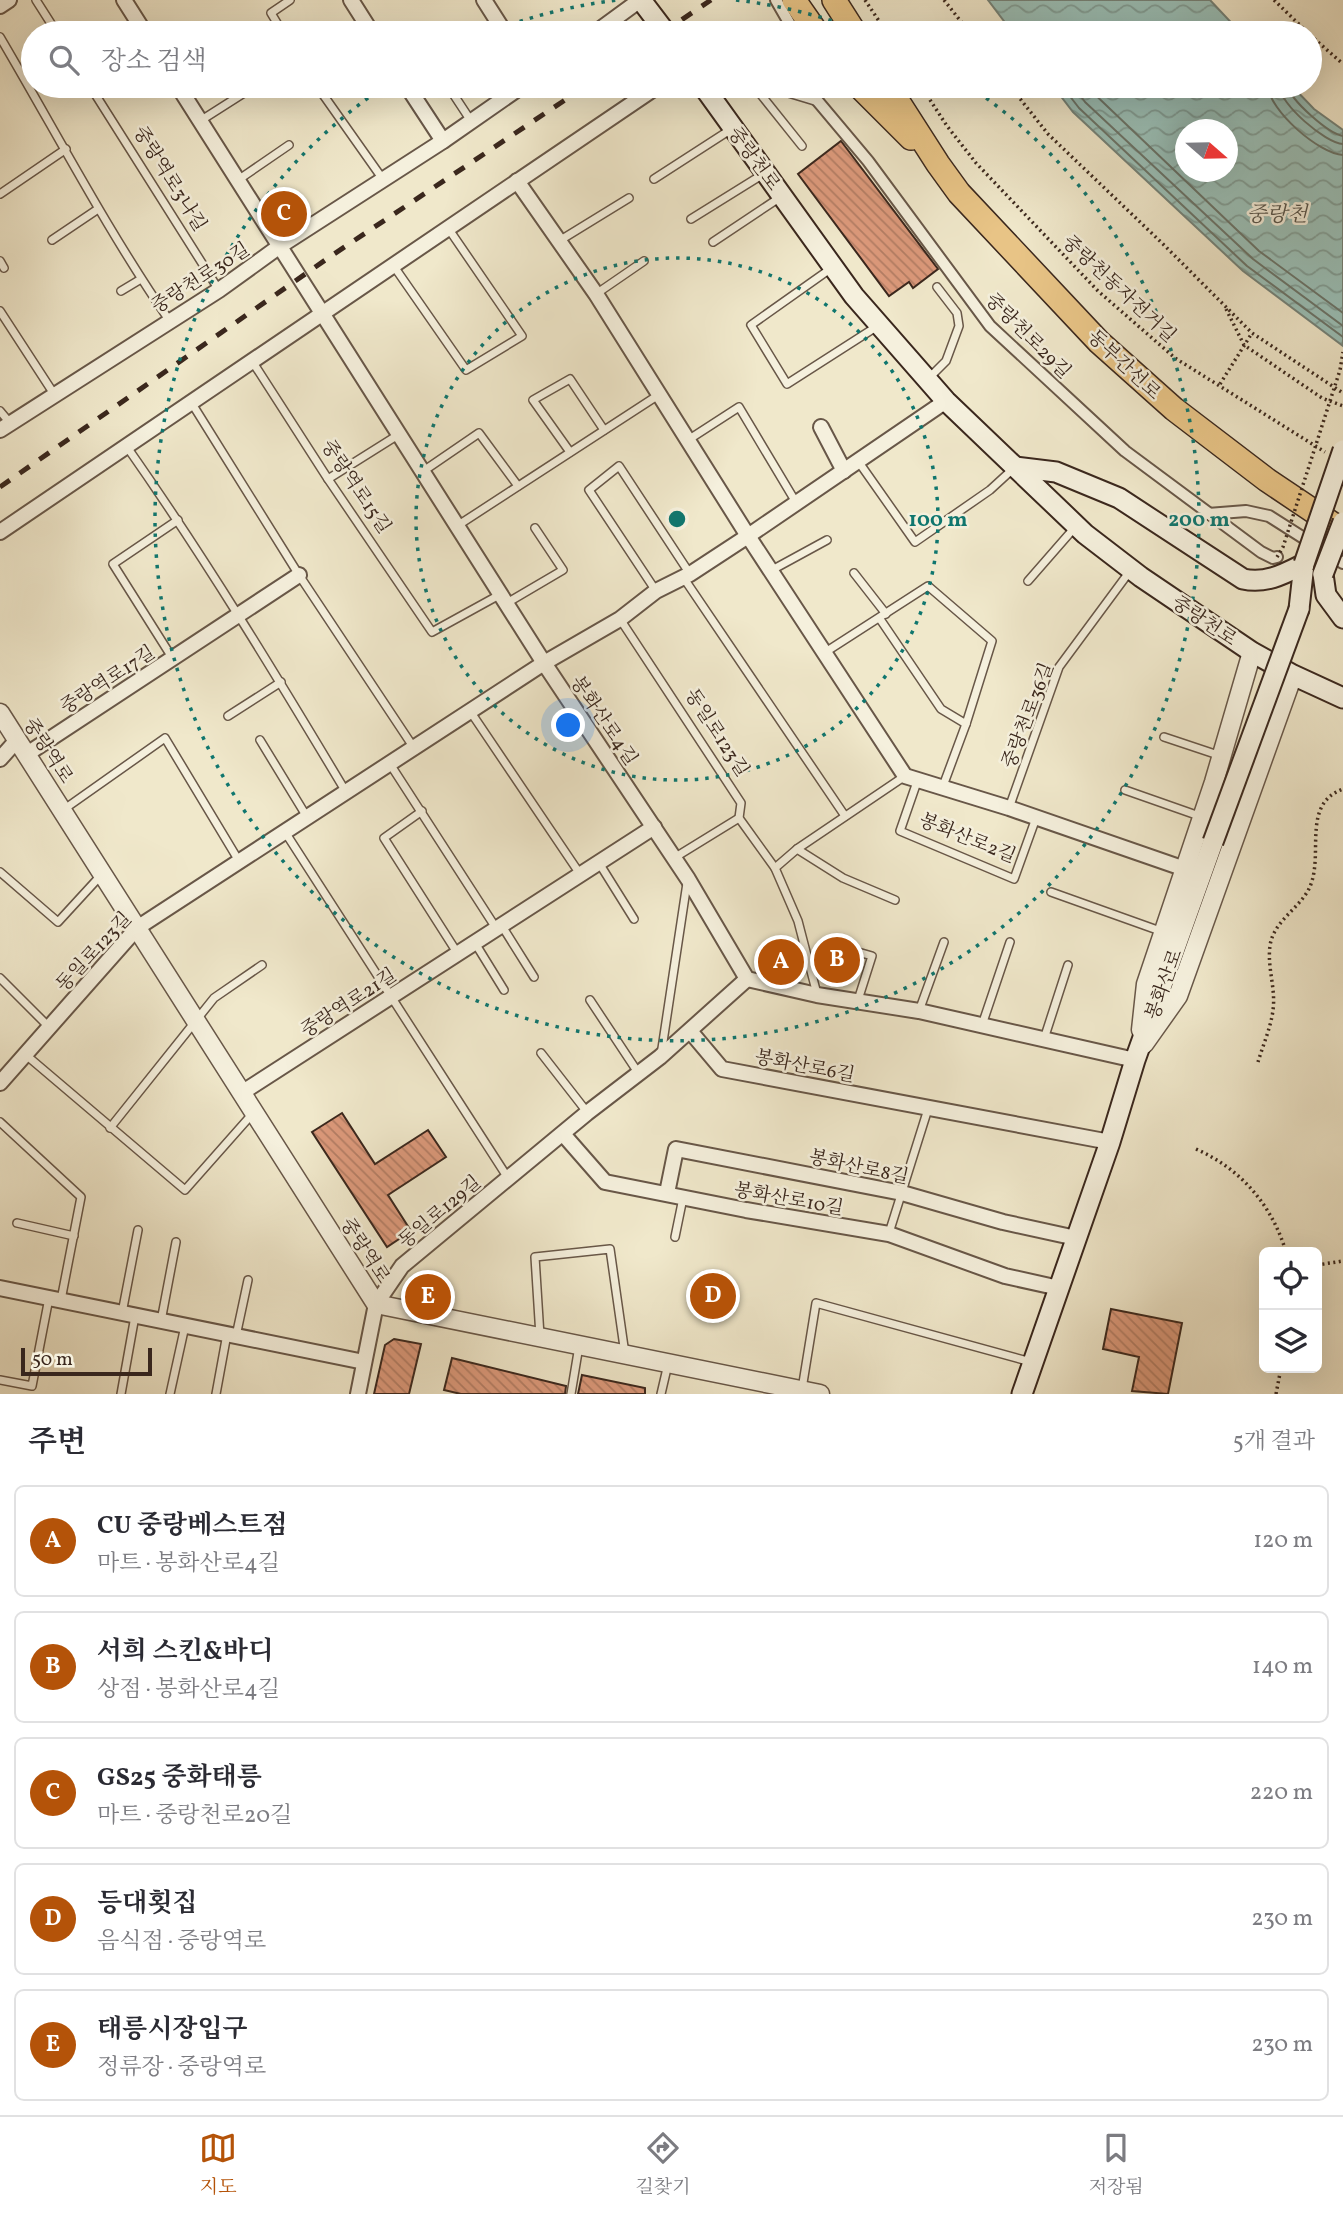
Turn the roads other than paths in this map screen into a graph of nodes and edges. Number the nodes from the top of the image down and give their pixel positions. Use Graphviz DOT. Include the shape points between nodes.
graph roads {
  1 [pos="9,0"];
  2 [pos="36,0"];
  3 [pos="124,0"];
  4 [pos="290,0"];
  5 [pos="351,0"];
  6 [pos="484,0"];
  7 [pos="641,0"];
  8 [pos="776,0"];
  9 [pos="794,0"];
  10 [pos="834,0"];
  11 [pos="0,6"];
  12 [pos="49,21"];
  13 [pos="137,21"];
  14 [pos="276,21"];
  15 [pos="364,21"];
  16 [pos="497,21"];
  17 [pos="612,21"];
  18 [pos="657,21"];
  19 [pos="788,21"];
  20 [pos="809,21"];
  21 [pos="847,21"];
  22 [pos="0,37"];
  23 [pos="21,73"];
  24 [pos="36,98"];
  25 [pos="98,98"];
  26 [pos="186,98"];
  27 [pos="236,98"];
  28 [pos="325,98"];
  29 [pos="415,98"];
  30 [pos="456,98"];
  31 [pos="505,98"];
  32 [pos="640,98"];
  33 [pos="712,98"];
  34 [pos="764,98"];
  35 [pos="806,98"];
  36 [pos="816,98"];
  37 [pos="871,98"];
  38 [pos="896,98"];
  39 [pos="819,102"];
  40 [pos="200,121"];
  41 [pos="471,121"];
  42 [pos="734,128"];
  43 [pos="443,141"];
  44 [pos="289,145"];
  45 [pos="802,146"];
  46 [pos="66,149"];
  47 [pos="938,164"];
  48 [pos="766,172"];
  49 [pos="382,178"];
  50 [pos="654,179"];
  51 [pos="238,181"];
  52 [pos="517,181"];
  53 [pos="1,192"];
  54 [pos="782,196"];
  55 [pos="629,198"];
  56 [pos="98,209"];
  57 [pos="691,219"];
  58 [pos="447,228"];
  59 [pos="52,240"];
  60 [pos="559,241"];
  61 [pos="713,243"];
  62 [pos="280,246"];
  63 [pos="643,261"];
  64 [pos="393,265"];
  65 [pos="833,267"];
  66 [pos="141,279"];
  67 [pos="937,287"];
  68 [pos="219,290"];
  69 [pos="121,291"];
  70 [pos="596,294"];
  71 [pos="0,310"];
  72 [pos="321,313"];
  73 [pos="169,320"];
  74 [pos="879,325"];
  75 [pos="251,360"];
  76 [pos="927,379"];
  77 [pos="54,394"];
  78 [pos="660,394"];
  79 [pos="191,401"];
  80 [pos="946,401"];
  81 [pos="0,411"];
  82 [pos="5,427"];
  83 [pos="821,427"];
  84 [pos="604,430"];
  85 [pos="399,434"];
  86 [pos="687,440"];
  87 [pos="126,445"];
  88 [pos="570,452"];
  89 [pos="1337,453"];
  90 [pos="858,461"];
  91 [pos="1015,467"];
  92 [pos="844,471"];
  93 [pos="422,472"];
  94 [pos="328,479"];
  95 [pos="518,486"];
  96 [pos="797,504"];
  97 [pos="1208,514"];
  98 [pos="178,520"];
  99 [pos="1343,522"];
  100 [pos="457,526"];
  101 [pos="1076,526"];
  102 [pos="535,528"];
  103 [pos="1343,531"];
  104 [pos="0,532"];
  105 [pos="748,536"];
  106 [pos="827,540"];
  107 [pos="1277,557"];
  108 [pos="1343,563"];
  109 [pos="1304,564"];
  110 [pos="1131,569"];
  111 [pos="772,570"];
  112 [pos="854,573"];
  113 [pos="1323,574"];
  114 [pos="299,575"];
  115 [pos="686,575"];
  116 [pos="1028,581"];
  117 [pos="656,591"];
  118 [pos="503,599"];
  119 [pos="1299,609"];
  120 [pos="238,615"];
  121 [pos="883,616"];
  122 [pos="1343,618"];
  123 [pos="620,619"];
  124 [pos="1252,652"];
  125 [pos="824,653"];
  126 [pos="173,659"];
  127 [pos="544,663"];
  128 [pos="1293,676"];
  129 [pos="281,682"];
  130 [pos="1343,698"];
  131 [pos="470,711"];
  132 [pos="0,713"];
  133 [pos="228,716"];
  134 [pos="966,724"];
  135 [pos="1164,737"];
  136 [pos="260,740"];
  137 [pos="22,747"];
  138 [pos="414,749"];
  139 [pos="1222,756"];
  140 [pos="0,759"];
  141 [pos="390,764"];
  142 [pos="912,777"];
  143 [pos="943,786"];
  144 [pos="1125,790"];
  145 [pos="346,792"];
  146 [pos="1009,808"];
  147 [pos="62,810"];
  148 [pos="422,811"];
  149 [pos="845,816"];
  150 [pos="307,817"];
  151 [pos="1202,817"];
  152 [pos="739,818"];
  153 [pos="1036,818"];
  154 [pos="654,827"];
  155 [pos="285,832"];
  156 [pos="797,849"];
  157 [pos="674,858"];
  158 [pos="240,861"];
  159 [pos="599,863"];
  160 [pos="775,868"];
  161 [pos="1185,869"];
  162 [pos="0,872"];
  163 [pos="103,873"];
  164 [pos="581,875"];
  165 [pos="688,879"];
  166 [pos="1051,892"];
  167 [pos="895,900"];
  168 [pos="634,919"];
  169 [pos="499,927"];
  170 [pos="137,928"];
  171 [pos="1164,932"];
  172 [pos="944,942"];
  173 [pos="1010,942"];
  174 [pos="475,943"];
  175 [pos="851,950"];
  176 [pos="458,954"];
  177 [pos="262,965"];
  178 [pos="1068,965"];
  179 [pos="534,977"];
  180 [pos="0,978"];
  181 [pos="747,979"];
  182 [pos="504,990"];
  183 [pos="817,995"];
  184 [pos="391,997"];
  185 [pos="590,1000"];
  186 [pos="858,1000"];
  187 [pos="919,1012"];
  188 [pos="195,1021"];
  189 [pos="982,1026"];
  190 [pos="49,1027"];
  191 [pos="690,1031"];
  192 [pos="1044,1039"];
  193 [pos="541,1053"];
  194 [pos="26,1054"];
  195 [pos="1137,1056"];
  196 [pos="660,1057"];
  197 [pos="639,1074"];
  198 [pos="0,1083"];
  199 [pos="243,1093"];
  200 [pos="928,1109"];
  201 [pos="254,1112"];
  202 [pos="587,1113"];
  203 [pos="0,1122"];
  204 [pos="110,1128"];
  205 [pos="563,1134"];
  206 [pos="1110,1142"];
  207 [pos="508,1178"];
  208 [pos="667,1193"];
  209 [pos="902,1194"];
  210 [pos="683,1198"];
  211 [pos="17,1223"];
  212 [pos="138,1230"];
  213 [pos="889,1234"];
  214 [pos="74,1236"];
  215 [pos="676,1237"];
  216 [pos="1076,1238"];
  217 [pos="176,1242"];
  218 [pos="248,1280"];
  219 [pos="0,1288"];
  220 [pos="1059,1288"];
  221 [pos="55,1299"];
  222 [pos="376,1304"];
  223 [pos="129,1314"];
  224 [pos="161,1321"];
  225 [pos="185,1325"];
  226 [pos="232,1335"];
  227 [pos="541,1337"];
  228 [pos="579,1345"];
  229 [pos="625,1354"];
  230 [pos="364,1362"];
  231 [pos="669,1363"];
  232 [pos="1034,1363"];
  233 [pos="0,1380"];
  234 [pos="802,1390"];
  235 [pos="121,1394"];
  236 [pos="170,1394"];
  237 [pos="216,1394"];
  238 [pos="358,1394"];
  239 [pos="571,1394"];
  240 [pos="661,1394"];
  241 [pos="820,1394"];
  242 [pos="1022,1394"];
  1 -- 11 [label="street"];
  2 -- 12 [label="lane"];
  3 -- 13 [label="street"];
  4 -- 14 [label="lane" via="271,13"];
  5 -- 15 [label="street"];
  6 -- 16 [label="street"];
  7 -- 17 [label="street"];
  7 -- 18 [label="main road"];
  8 -- 19 [label="street"];
  9 -- 20 [label="highway"];
  10 -- 21 [label="highway"];
  22 -- 23 [label="lane"];
  24 -- 46 [label="lane"];
  25 -- 68 [label="lane, 중랑역로3나길"];
  26 -- 40 [label="street, 봉화산로4길"];
  27 -- 40 [label="lane"];
  28 -- 49 [label="lane"];
  29 -- 43 [label="street"];
  30 -- 41 [label="lane"];
  31 -- 41 [label="street, 중랑천로30길"];
  32 -- 52 [label="street"];
  33 -- 42 [label="main road, 중랑천로"];
  34 -- 45 [label="lane"];
  35 -- 39 [label="lane"];
  36 -- 39 [label="street, 중랑천로29길"];
  37 -- 47 [label="highway, 동부간선로"];
  38 -- 47 [label="highway, 동부간선로"];
  39 -- 97 [label="street, 중랑천로29길" via="990,326 1099,429"];
  40 -- 51 [label="street, 봉화산로4길"];
  41 -- 43 [label="street, 중랑천로30길"];
  42 -- 48 [label="main road, 중랑천로"];
  42 -- 50 [label="lane"];
  43 -- 49 [label="street, 중랑천로30길"];
  44 -- 51 [label="lane"];
  46 -- 53 [label="lane"];
  46 -- 56 [label="lane"];
  47 -- 103 [label="highway, 동부간선로" via="959,193 1099,342 1174,409 1266,480"];
  48 -- 54 [label="main road, 중랑천로"];
  48 -- 57 [label="lane"];
  49 -- 62 [label="street, 중랑천로30길"];
  51 -- 62 [label="street, 봉화산로4길"];
  52 -- 58 [label="street"];
  52 -- 60 [label="street"];
  54 -- 61 [label="lane, 중랑천로"];
  54 -- 65 [label="main road, 중랑천로"];
  55 -- 60 [label="lane"];
  56 -- 59 [label="lane"];
  56 -- 66 [label="lane"];
  58 -- 64 [label="street"];
  58 -- 64 [label="lane" via="522,336 467,370"];
  60 -- 70 [label="street"];
  62 -- 68 [label="street, 중랑천로30길"];
  62 -- 72 [label="street, 봉화산로4길"];
  63 -- 70 [label="lane"];
  64 -- 72 [label="street"];
  65 -- 74 [label="main road, 중랑천로"];
  65 -- 74 [label="lane" via="751,325 787,384"];
  66 -- 69 [label="lane"];
  66 -- 73 [label="lane"];
  67 -- 76 [label="lane" via="957,313 959,327 946,361"];
  68 -- 73 [label="street, 중랑천로30길"];
  70 -- 78 [label="street"];
  71 -- 77 [label="lane"];
  72 -- 75 [label="street"];
  72 -- 85 [label="street, 봉화산로4길"];
  73 -- 77 [label="street, 중랑천로30길"];
  74 -- 76 [label="main road, 중랑천로"];
  75 -- 79 [label="street"];
  75 -- 94 [label="lane, 중랑역로15길"];
  76 -- 80 [label="main road, 중랑천로"];
  77 -- 82 [label="street, 중랑천로30길"];
  78 -- 84 [label="lane"];
  78 -- 86 [label="street"];
  79 -- 87 [label="street"];
  79 -- 114 [label="lane"];
  80 -- 90 [label="street, 동일로123길"];
  80 -- 91 [label="main road, 중랑천로"];
  81 -- 82 [label="lane, 중랑천로30길"];
  83 -- 92 [label="street"];
  84 -- 88 [label="lane"];
  84 -- 88 [label="lane" via="570,379 533,400"];
  85 -- 93 [label="street, 봉화산로4길"];
  85 -- 94 [label="lane"];
  86 -- 96 [label="lane" via="739,407"];
  86 -- 105 [label="street"];
  87 -- 98 [label="lane"];
  87 -- 104 [label="street"];
  88 -- 95 [label="lane"];
  89 -- 109 [label="main road, 봉화산로, bridge"];
  90 -- 91 [label="lane" via="915,542"];
  90 -- 92 [label="street, 동일로123길"];
  91 -- 101 [label="main road, 중랑천로"];
  91 -- 109 [label="main road" via="1056,472 1119,498 1243,579 1268,579"];
  92 -- 96 [label="street, 동일로123길"];
  93 -- 95 [label="lane" via="479,433"];
  93 -- 100 [label="street, 봉화산로4길"];
  94 -- 118 [label="lane, 중랑역로15길" via="432,632"];
  95 -- 100 [label="lane"];
  96 -- 105 [label="street, 동일로123길"];
  97 -- 107 [label="street, 중랑천로29길" via="1261,552"];
  97 -- 108 [label="street" via="1245,511 1269,516"];
  98 -- 120 [label="lane"];
  98 -- 126 [label="lane, 중랑역로17길" via="113,564"];
  99 -- 113 [label="main road, 봉화산로, bridge"];
  100 -- 118 [label="street, 봉화산로4길"];
  101 -- 110 [label="main road, 중랑천로"];
  101 -- 116 [label="lane"];
  102 -- 118 [label="lane" via="562,570"];
  105 -- 111 [label="street"];
  105 -- 115 [label="street, 동일로123길"];
  106 -- 111 [label="lane"];
  109 -- 119 [label="main road, 봉화산로"];
  110 -- 124 [label="main road, 중랑천로"];
  110 -- 146 [label="lane, 중랑천로36길" via="1059,667"];
  111 -- 125 [label="street"];
  112 -- 121 [label="lane"];
  113 -- 119 [label="main road, 봉화산로"];
  113 -- 122 [label="main road" via="1326,595"];
  114 -- 120 [label="street, 중랑역로17길"];
  114 -- 138 [label="lane"];
  115 -- 117 [label="street, 동일로123길"];
  115 -- 117 [label="lane" via="619,466 589,490"];
  115 -- 149 [label="lane"];
  117 -- 123 [label="street, 동일로123길"];
  118 -- 127 [label="street, 봉화산로4길"];
  119 -- 195 [label="main road, 봉화산로, bridge"];
  120 -- 126 [label="street, 중랑역로17길"];
  120 -- 129 [label="lane"];
  121 -- 125 [label="lane, 봉화산로2길"];
  121 -- 134 [label="lane" via="940,709"];
  121 -- 134 [label="lane, 봉화산로2길" via="928,586 992,641"];
  123 -- 127 [label="street, 동일로123길"];
  123 -- 152 [label="lane, 동일로123길" via="741,803"];
  124 -- 128 [label="main road, 중랑천로"];
  124 -- 139 [label="street"];
  125 -- 142 [label="street"];
  126 -- 137 [label="street, 중랑역로17길"];
  127 -- 131 [label="street, 동일로123길"];
  127 -- 154 [label="street, 봉화산로4길"];
  128 -- 130 [label="main road, 중랑천로"];
  128 -- 195 [label="street" via="1178,996"];
  129 -- 133 [label="lane"];
  129 -- 145 [label="lane"];
  131 -- 138 [label="street, 동일로123길"];
  131 -- 164 [label="lane"];
  132 -- 137 [label="street, 중랑역로"];
  134 -- 143 [label="lane, 봉화산로2길"];
  135 -- 139 [label="lane"];
  136 -- 150 [label="lane"];
  137 -- 140 [label="street, 중랑역로17길"];
  137 -- 147 [label="street, 중랑역로"];
  138 -- 141 [label="street, 동일로123길"];
  139 -- 151 [label="street"];
  141 -- 145 [label="street, 동일로123길"];
  141 -- 148 [label="lane"];
  142 -- 143 [label="street, 봉화산로2길"];
  142 -- 149 [label="lane"];
  142 -- 153 [label="lane, 봉화산로2길" via="900,831 1014,879"];
  143 -- 146 [label="street, 봉화산로2길"];
  144 -- 151 [label="lane"];
  145 -- 150 [label="street, 동일로123길"];
  146 -- 153 [label="street, 봉화산로2길"];
  147 -- 158 [label="lane, 중랑역로" via="165,738"];
  147 -- 163 [label="street, 중랑역로"];
  148 -- 169 [label="lane"];
  148 -- 176 [label="lane" via="384,838"];
  149 -- 156 [label="lane"];
  150 -- 155 [label="street, 동일로123길"];
  151 -- 161 [label="street"];
  152 -- 157 [label="lane"];
  152 -- 160 [label="lane, 동일로123길"];
  153 -- 161 [label="street, 봉화산로2길"];
  154 -- 157 [label="street, 봉화산로4길"];
  154 -- 159 [label="street, 중랑역로21길"];
  155 -- 158 [label="street, 동일로123길"];
  155 -- 184 [label="lane"];
  156 -- 160 [label="lane"];
  156 -- 167 [label="lane" via="843,878"];
  157 -- 165 [label="street, 봉화산로4길"];
  158 -- 170 [label="street, 동일로123길"];
  159 -- 164 [label="street, 중랑역로21길"];
  159 -- 168 [label="lane"];
  160 -- 183 [label="lane" via="797,921"];
  161 -- 171 [label="street"];
  162 -- 163 [label="lane" via="58,922"];
  163 -- 170 [label="street, 중랑역로"];
  164 -- 169 [label="street, 중랑역로21길"];
  165 -- 181 [label="street, 봉화산로4길"];
  165 -- 196 [label="lane"];
  166 -- 171 [label="lane, 봉화산로"];
  169 -- 174 [label="street, 중랑역로21길"];
  169 -- 179 [label="lane"];
  170 -- 188 [label="street, 중랑역로"];
  170 -- 190 [label="street, 동일로123길"];
  171 -- 195 [label="street" via="1146,984"];
  172 -- 187 [label="lane"];
  173 -- 189 [label="lane"];
  174 -- 176 [label="street, 중랑역로21길"];
  174 -- 182 [label="lane"];
  175 -- 186 [label="lane" via="872,956"];
  176 -- 184 [label="street, 중랑역로21길"];
  177 -- 188 [label="lane" via="214,998"];
  178 -- 192 [label="lane"];
  180 -- 190 [label="lane"];
  181 -- 183 [label="street"];
  181 -- 191 [label="street, 동일로129길"];
  183 -- 186 [label="street"];
  184 -- 199 [label="street, 중랑역로21길"];
  184 -- 207 [label="lane, 동일로129길"];
  185 -- 197 [label="lane"];
  186 -- 187 [label="street"];
  187 -- 189 [label="street"];
  188 -- 199 [label="street, 중랑역로"];
  188 -- 204 [label="lane"];
  189 -- 192 [label="street"];
  190 -- 194 [label="street, 동일로123길"];
  191 -- 196 [label="street, 동일로129길"];
  191 -- 200 [label="street, 봉화산로6길" via="722,1069"];
  192 -- 195 [label="street"];
  193 -- 202 [label="lane"];
  194 -- 198 [label="street, 동일로123길"];
  194 -- 204 [label="lane"];
  195 -- 206 [label="main road, 봉화산로"];
  196 -- 197 [label="street, 동일로129길"];
  197 -- 202 [label="street, 동일로129길"];
  199 -- 201 [label="street, 중랑역로"];
  200 -- 206 [label="street, 봉화산로6길"];
  200 -- 209 [label="lane"];
  201 -- 204 [label="lane" via="185,1190"];
  201 -- 222 [label="street, 중랑역로"];
  202 -- 205 [label="street, 동일로129길"];
  203 -- 214 [label="lane" via="81,1197"];
  205 -- 207 [label="street, 동일로129길"];
  205 -- 208 [label="street, 봉화산로10길" via="605,1182"];
  206 -- 216 [label="main road, 봉화산로"];
  207 -- 222 [label="street, 동일로129길" via="402,1266"];
  208 -- 209 [label="street, 봉화산로8길" via="676,1149"];
  208 -- 210 [label="street, 봉화산로10길"];
  209 -- 213 [label="lane"];
  209 -- 216 [label="street, 봉화산로8길"];
  210 -- 213 [label="street, 봉화산로10길"];
  210 -- 215 [label="lane"];
  211 -- 214 [label="lane"];
  212 -- 223 [label="lane"];
  213 -- 220 [label="street, 봉화산로10길" via="1005,1276"];
  214 -- 221 [label="lane"];
  216 -- 220 [label="main road, 봉화산로"];
  217 -- 224 [label="lane"];
  218 -- 226 [label="lane"];
  219 -- 221 [label="street"];
  220 -- 232 [label="main road, 봉화산로"];
  221 -- 223 [label="street"];
  221 -- 233 [label="lane" via="33,1385"];
  222 -- 227 [label="street, 중랑역로"];
  222 -- 230 [label="street, 동일로129길"];
  223 -- 224 [label="street"];
  223 -- 235 [label="lane"];
  224 -- 225 [label="street"];
  225 -- 226 [label="street"];
  225 -- 236 [label="lane"];
  226 -- 230 [label="street"];
  226 -- 237 [label="lane"];
  227 -- 228 [label="street, 중랑역로"];
  227 -- 229 [label="lane" via="535,1256 610,1249"];
  228 -- 229 [label="street, 중랑역로"];
  228 -- 239 [label="lane"];
  229 -- 231 [label="street, 중랑역로"];
  230 -- 238 [label="street, 동일로129길"];
  231 -- 234 [label="street, 중랑역로"];
  231 -- 240 [label="lane"];
  232 -- 234 [label="lane" via="816,1303"];
  232 -- 242 [label="main road, 봉화산로"];
  234 -- 241 [label="street, 중랑역로"];
}
